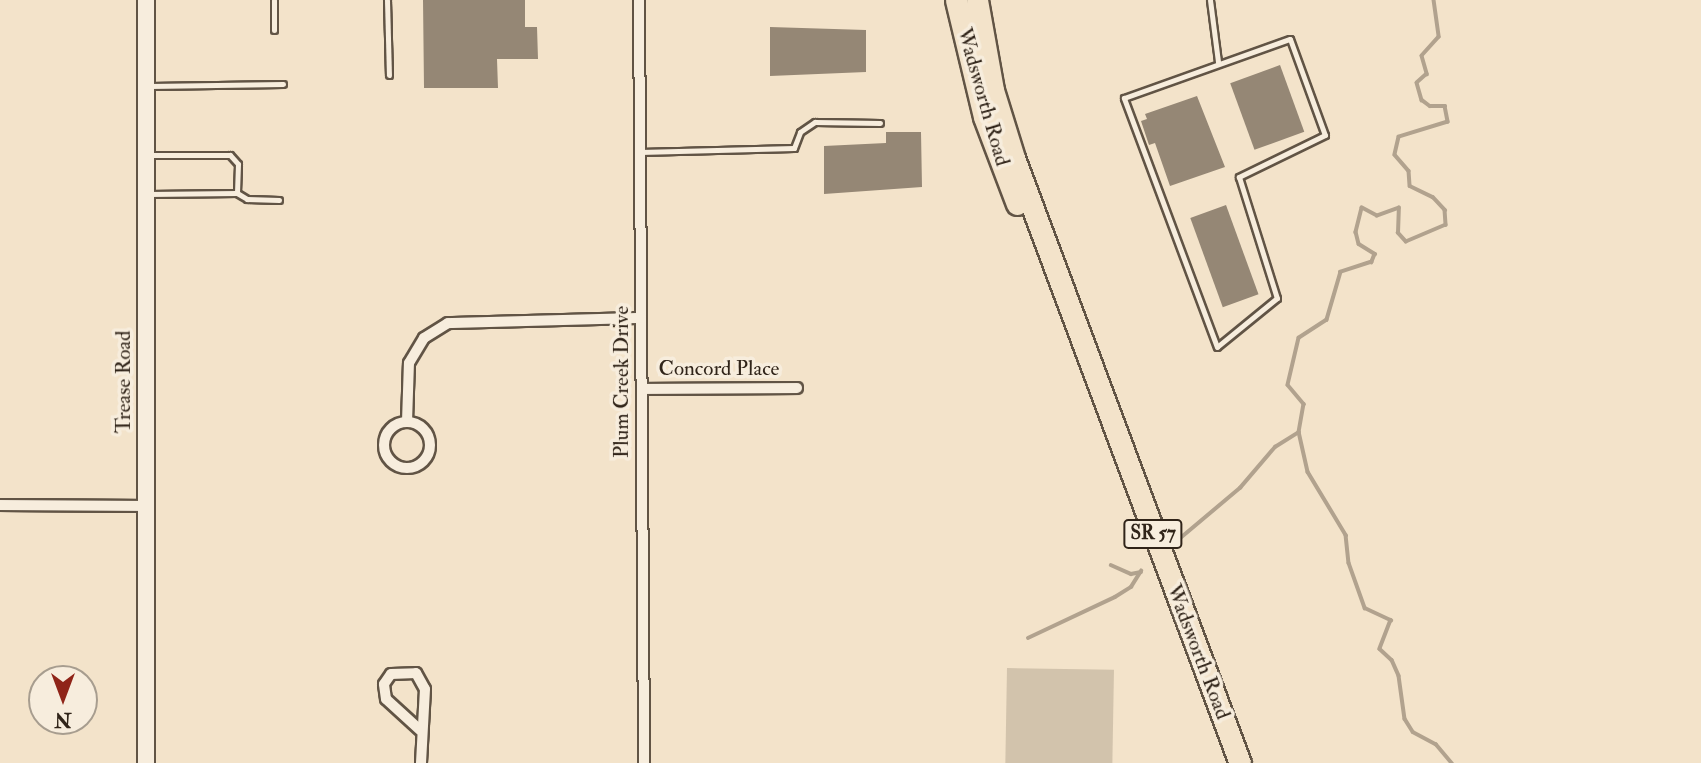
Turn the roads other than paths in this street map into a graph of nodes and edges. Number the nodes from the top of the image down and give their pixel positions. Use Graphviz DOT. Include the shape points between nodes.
graph roads {
  1 [pos="146,0"];
  2 [pos="274,0"];
  3 [pos="387,0"];
  4 [pos="639,0"];
  5 [pos="956,0"];
  6 [pos="977,0"];
  7 [pos="1210,0"];
  8 [pos="274,30"];
  9 [pos="1218,62"];
  10 [pos="389,75"];
  11 [pos="283,84"];
  12 [pos="146,86"];
  13 [pos="880,123"];
  14 [pos="640,152"];
  15 [pos="146,155"];
  16 [pos="237,193"];
  17 [pos="145,194"];
  18 [pos="279,200"];
  19 [pos="1067,305"];
  20 [pos="641,318"];
  21 [pos="642,388"];
  22 [pos="797,388"];
  23 [pos="407,422"];
  24 [pos="0,505"];
  25 [pos="145,506"];
  26 [pos="420,730"];
  27 [pos="146,763"];
  28 [pos="421,763"];
  29 [pos="644,763"];
  30 [pos="1240,763"];
  1 -- 12 [label="street, Trease Road"];
  2 -- 8 [label="lane"];
  3 -- 10 [label="lane"];
  4 -- 14 [label="street, Plum Creek Drive"];
  5 -- 19 [label="highway, Wadsworth Road / SR 57" via="994,148 1058,299"];
  6 -- 19 [label="highway, Wadsworth Road / SR 57" via="1003,124 1067,293"];
  7 -- 9 [label="lane"];
  9 -- 9 [label="lane" via="1124,97 1217,347 1277,299 1239,177 1325,135 1290,39"];
  11 -- 12 [label="lane"];
  12 -- 15 [label="street, Trease Road"];
  13 -- 14 [label="lane" via="816,122 800,132 794,148"];
  14 -- 20 [label="street, Plum Creek Drive"];
  15 -- 16 [label="lane" via="230,155 238,164"];
  15 -- 17 [label="street, Trease Road"];
  16 -- 17 [label="lane"];
  16 -- 18 [label="lane" via="247,199"];
  17 -- 25 [label="street, Trease Road"];
  19 -- 30 [label="highway, Wadsworth Road / SR 57"];
  20 -- 21 [label="street, Plum Creek Drive"];
  20 -- 23 [label="street" via="449,323 424,338 409,363"];
  21 -- 22 [label="street, Concord Place"];
  21 -- 29 [label="street, Plum Creek Drive"];
  23 -- 23 [label="street" via="387,432 384,446 390,460 410,467 424,460 430,447 421,427"];
  24 -- 25 [label="street"];
  25 -- 27 [label="street, Trease Road"];
  26 -- 26 [label="street" via="386,699 384,684 391,674 416,673 425,689"];
  26 -- 28 [label="street"];
}
